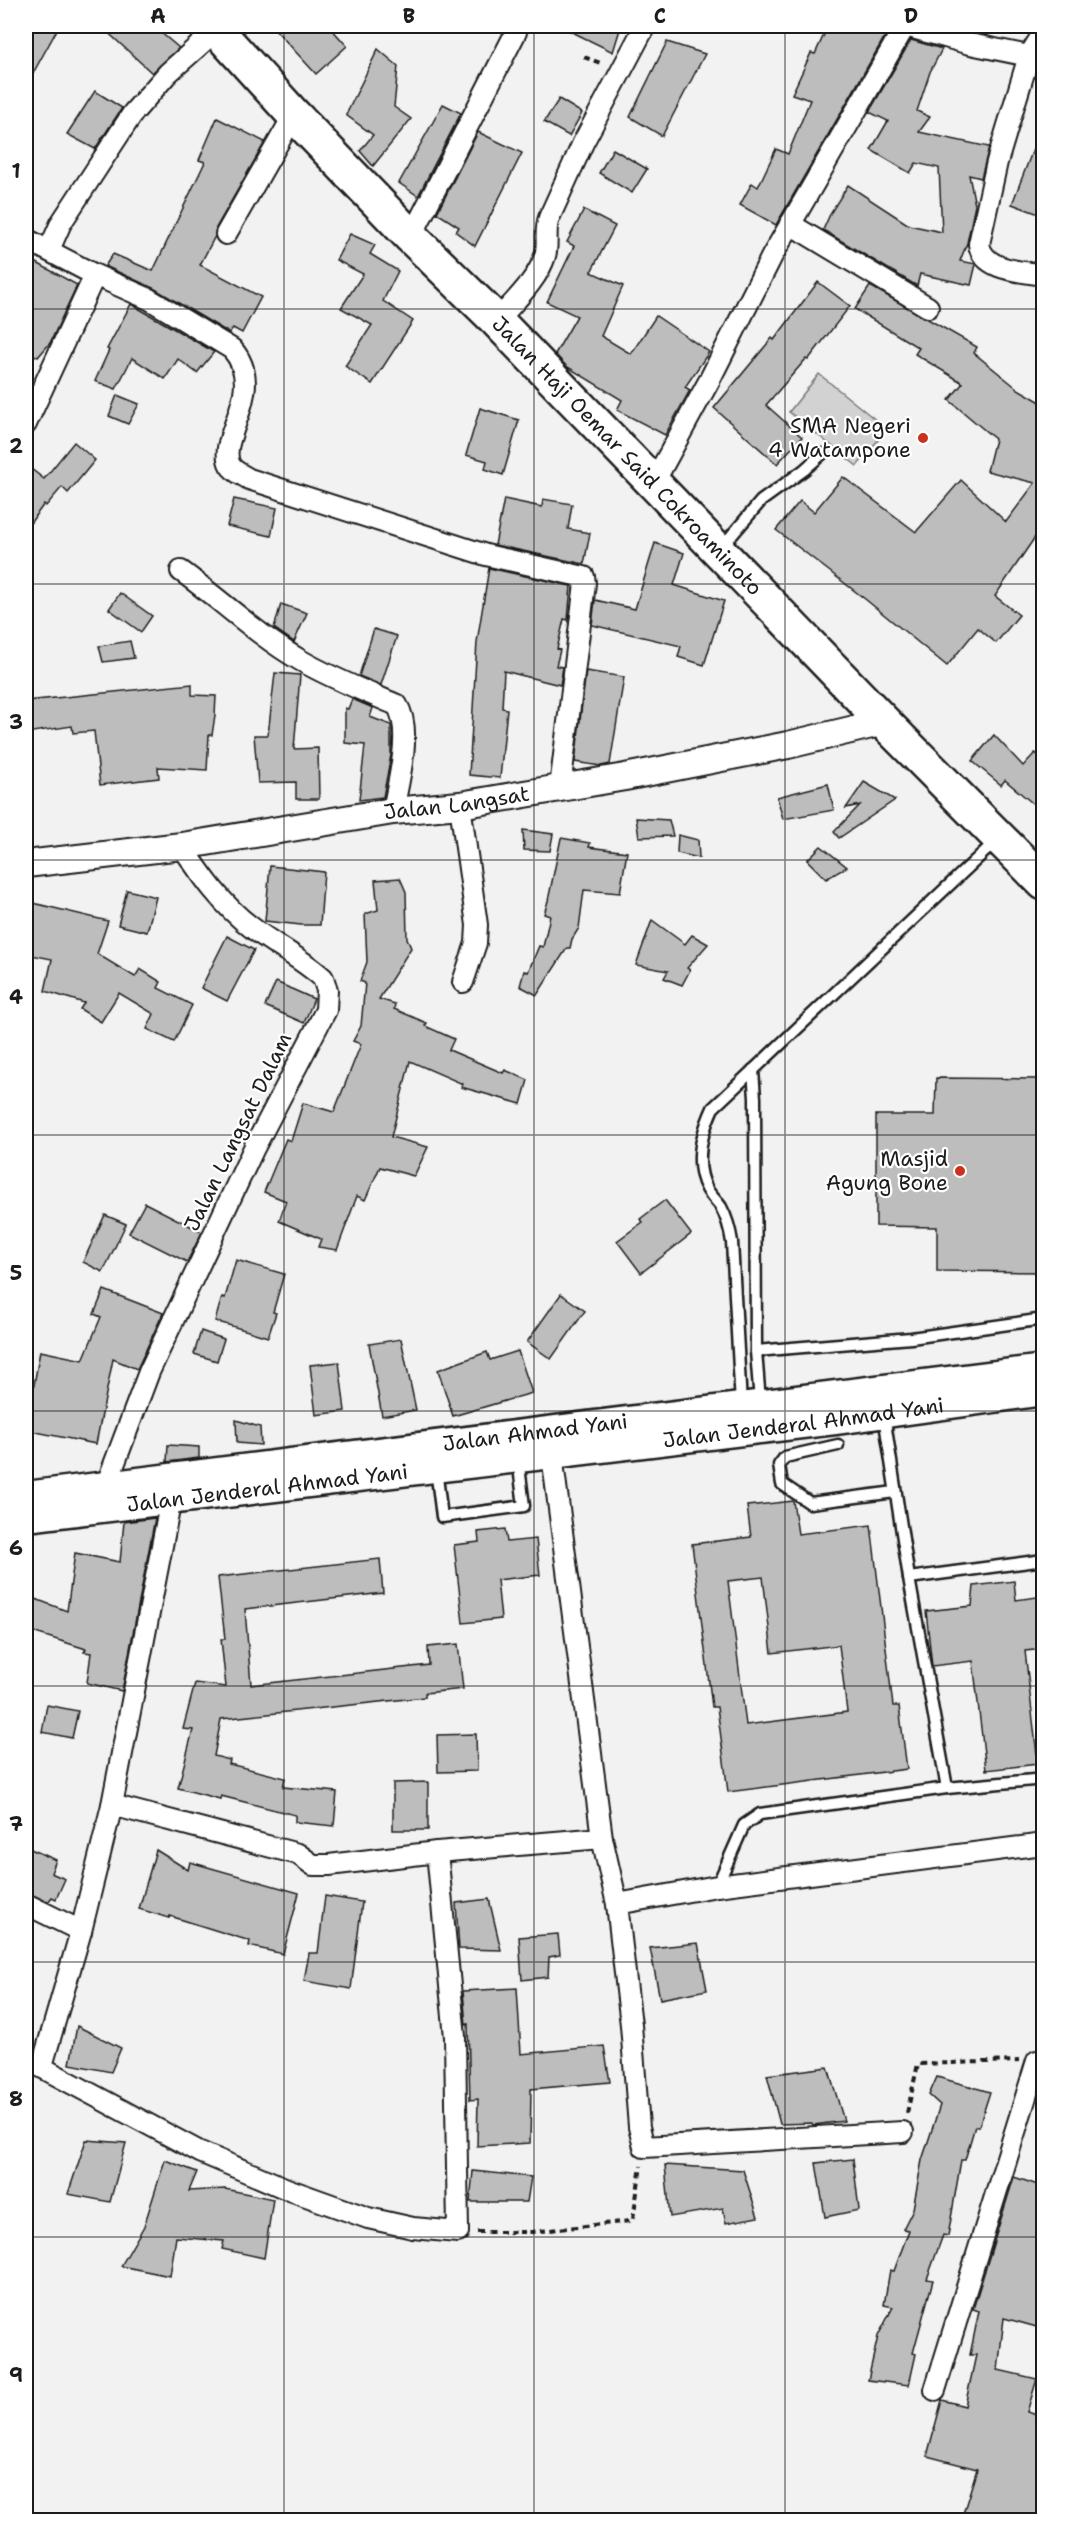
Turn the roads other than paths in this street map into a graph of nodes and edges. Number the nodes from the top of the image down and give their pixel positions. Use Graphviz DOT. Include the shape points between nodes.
graph roads {
  1 [pos="645,26"];
  2 [pos="905,26"];
  3 [pos="217,27"];
  4 [pos="516,32"];
  5 [pos="1044,32"];
  6 [pos="1036,58"];
  7 [pos="294,115"];
  8 [pos="790,224"];
  9 [pos="226,234"];
  10 [pos="411,237"];
  11 [pos="26,239"];
  12 [pos="49,250"];
  13 [pos="95,275"];
  14 [pos="1044,275"];
  15 [pos="928,307"];
  16 [pos="497,321"];
  17 [pos="26,424"];
  18 [pos="822,454"];
  19 [pos="653,484"];
  20 [pos="719,550"];
  21 [pos="181,571"];
  22 [pos="884,722"];
  23 [pos="560,788"];
  24 [pos="460,805"];
  25 [pos="393,811"];
  26 [pos="999,838"];
  27 [pos="182,846"];
  28 [pos="26,864"];
  29 [pos="1044,883"];
  30 [pos="463,982"];
  31 [pos="753,1070"];
  32 [pos="1044,1319"];
  33 [pos="756,1350"];
  34 [pos="1044,1369"];
  35 [pos="1044,1391"];
  36 [pos="882,1402"];
  37 [pos="751,1407"];
  38 [pos="835,1420"];
  39 [pos="552,1455"];
  40 [pos="518,1458"];
  41 [pos="436,1468"];
  42 [pos="106,1486"];
  43 [pos="895,1492"];
  44 [pos="26,1496"];
  45 [pos="171,1499"];
  46 [pos="26,1516"];
  47 [pos="1044,1560"];
  48 [pos="909,1578"];
  49 [pos="1044,1779"];
  50 [pos="947,1788"];
  51 [pos="112,1805"];
  52 [pos="602,1838"];
  53 [pos="1044,1844"];
  54 [pos="437,1852"];
  55 [pos="717,1886"];
  56 [pos="26,1904"];
  57 [pos="616,1904"];
  58 [pos="81,1932"];
  59 [pos="1040,2061"];
  60 [pos="34,2062"];
  61 [pos="903,2132"];
  62 [pos="934,2390"];
  1 -- 16 [label="street" via="583,142 549,218 546,253 538,273"];
  2 -- 6 [label="street"];
  2 -- 8 [label="street"];
  3 -- 7 [label="highway, Jalan Haji Oemar Said Cokroaminoto"];
  3 -- 12 [label="street" via="133,112 67,214"];
  4 -- 10 [label="street"];
  5 -- 6 [label="street"];
  6 -- 14 [label="street" via="997,162 979,244 980,253 988,262"];
  7 -- 9 [label="street"];
  7 -- 10 [label="highway, Jalan Haji Oemar Said Cokroaminoto"];
  8 -- 15 [label="street"];
  8 -- 19 [label="street"];
  10 -- 16 [label="highway, Jalan Haji Oemar Said Cokroaminoto"];
  11 -- 12 [label="street"];
  12 -- 13 [label="street"];
  13 -- 17 [label="street"];
  13 -- 23 [label="street" via="149,299 224,343 238,356 245,382 229,452 234,470 249,479 486,555 584,577"];
  16 -- 19 [label="highway, Jalan Haji Oemar Said Cokroaminoto"];
  18 -- 20 [label="lane" via="761,501"];
  19 -- 20 [label="highway, Jalan Haji Oemar Said Cokroaminoto"];
  20 -- 22 [label="highway, Jalan Haji Oemar Said Cokroaminoto"];
  21 -- 25 [label="street" via="299,660 397,705 403,713 405,732"];
  22 -- 23 [label="street, Jalan Langsat"];
  22 -- 26 [label="highway, Jalan Haji Oemar Said Cokroaminoto"];
  23 -- 24 [label="street, Jalan Langsat"];
  24 -- 25 [label="street, Jalan Langsat"];
  24 -- 30 [label="street" via="477,925 476,943"];
  25 -- 27 [label="street, Jalan Langsat"];
  26 -- 29 [label="highway, Jalan Haji Oemar Said Cokroaminoto"];
  26 -- 31 [label="lane"];
  27 -- 28 [label="street, Jalan Langsat"];
  27 -- 42 [label="street, Jalan Langsat Dalam" via="207,885 228,907 323,978 328,1000 149,1371"];
  31 -- 33 [label="lane"];
  31 -- 37 [label="lane" via="712,1108 703,1134 700,1161 707,1190 729,1223"];
  32 -- 33 [label="lane" via="911,1338"];
  33 -- 37 [label="lane"];
  34 -- 36 [label="main road, Jalan Ahmad Yani"];
  35 -- 36 [label="main road, Jalan Jenderal Ahmad Yani"];
  36 -- 38 [label="main road, Jalan Ahmad Yani"];
  36 -- 43 [label="lane"];
  37 -- 38 [label="main road, Jalan Ahmad Yani"];
  37 -- 42 [label="main road, Jalan Ahmad Yani"];
  38 -- 39 [label="main road, Jalan Jenderal Ahmad Yani"];
  38 -- 43 [label="lane" via="785,1457 779,1466 782,1485 810,1503"];
  39 -- 40 [label="main road, Jalan Jenderal Ahmad Yani"];
  39 -- 52 [label="street"];
  40 -- 41 [label="main road, Jalan Jenderal Ahmad Yani"];
  40 -- 41 [label="lane" via="524,1506 442,1517"];
  41 -- 45 [label="main road, Jalan Jenderal Ahmad Yani"];
  42 -- 44 [label="main road, Jalan Ahmad Yani"];
  43 -- 48 [label="lane"];
  45 -- 46 [label="main road, Jalan Jenderal Ahmad Yani"];
  45 -- 51 [label="street"];
  47 -- 48 [label="lane"];
  48 -- 50 [label="lane"];
  49 -- 50 [label="lane"];
  50 -- 55 [label="lane" via="760,1814 744,1825"];
  51 -- 54 [label="street" via="298,1854 313,1865"];
  51 -- 58 [label="street"];
  52 -- 54 [label="street"];
  52 -- 57 [label="street"];
  53 -- 55 [label="street"];
  54 -- 60 [label="street" via="455,2037 458,2232 368,2218 287,2189 200,2152"];
  55 -- 57 [label="street"];
  56 -- 58 [label="street"];
  57 -- 61 [label="street" via="644,2147"];
  58 -- 60 [label="street"];
  59 -- 62 [label="street"];
}
